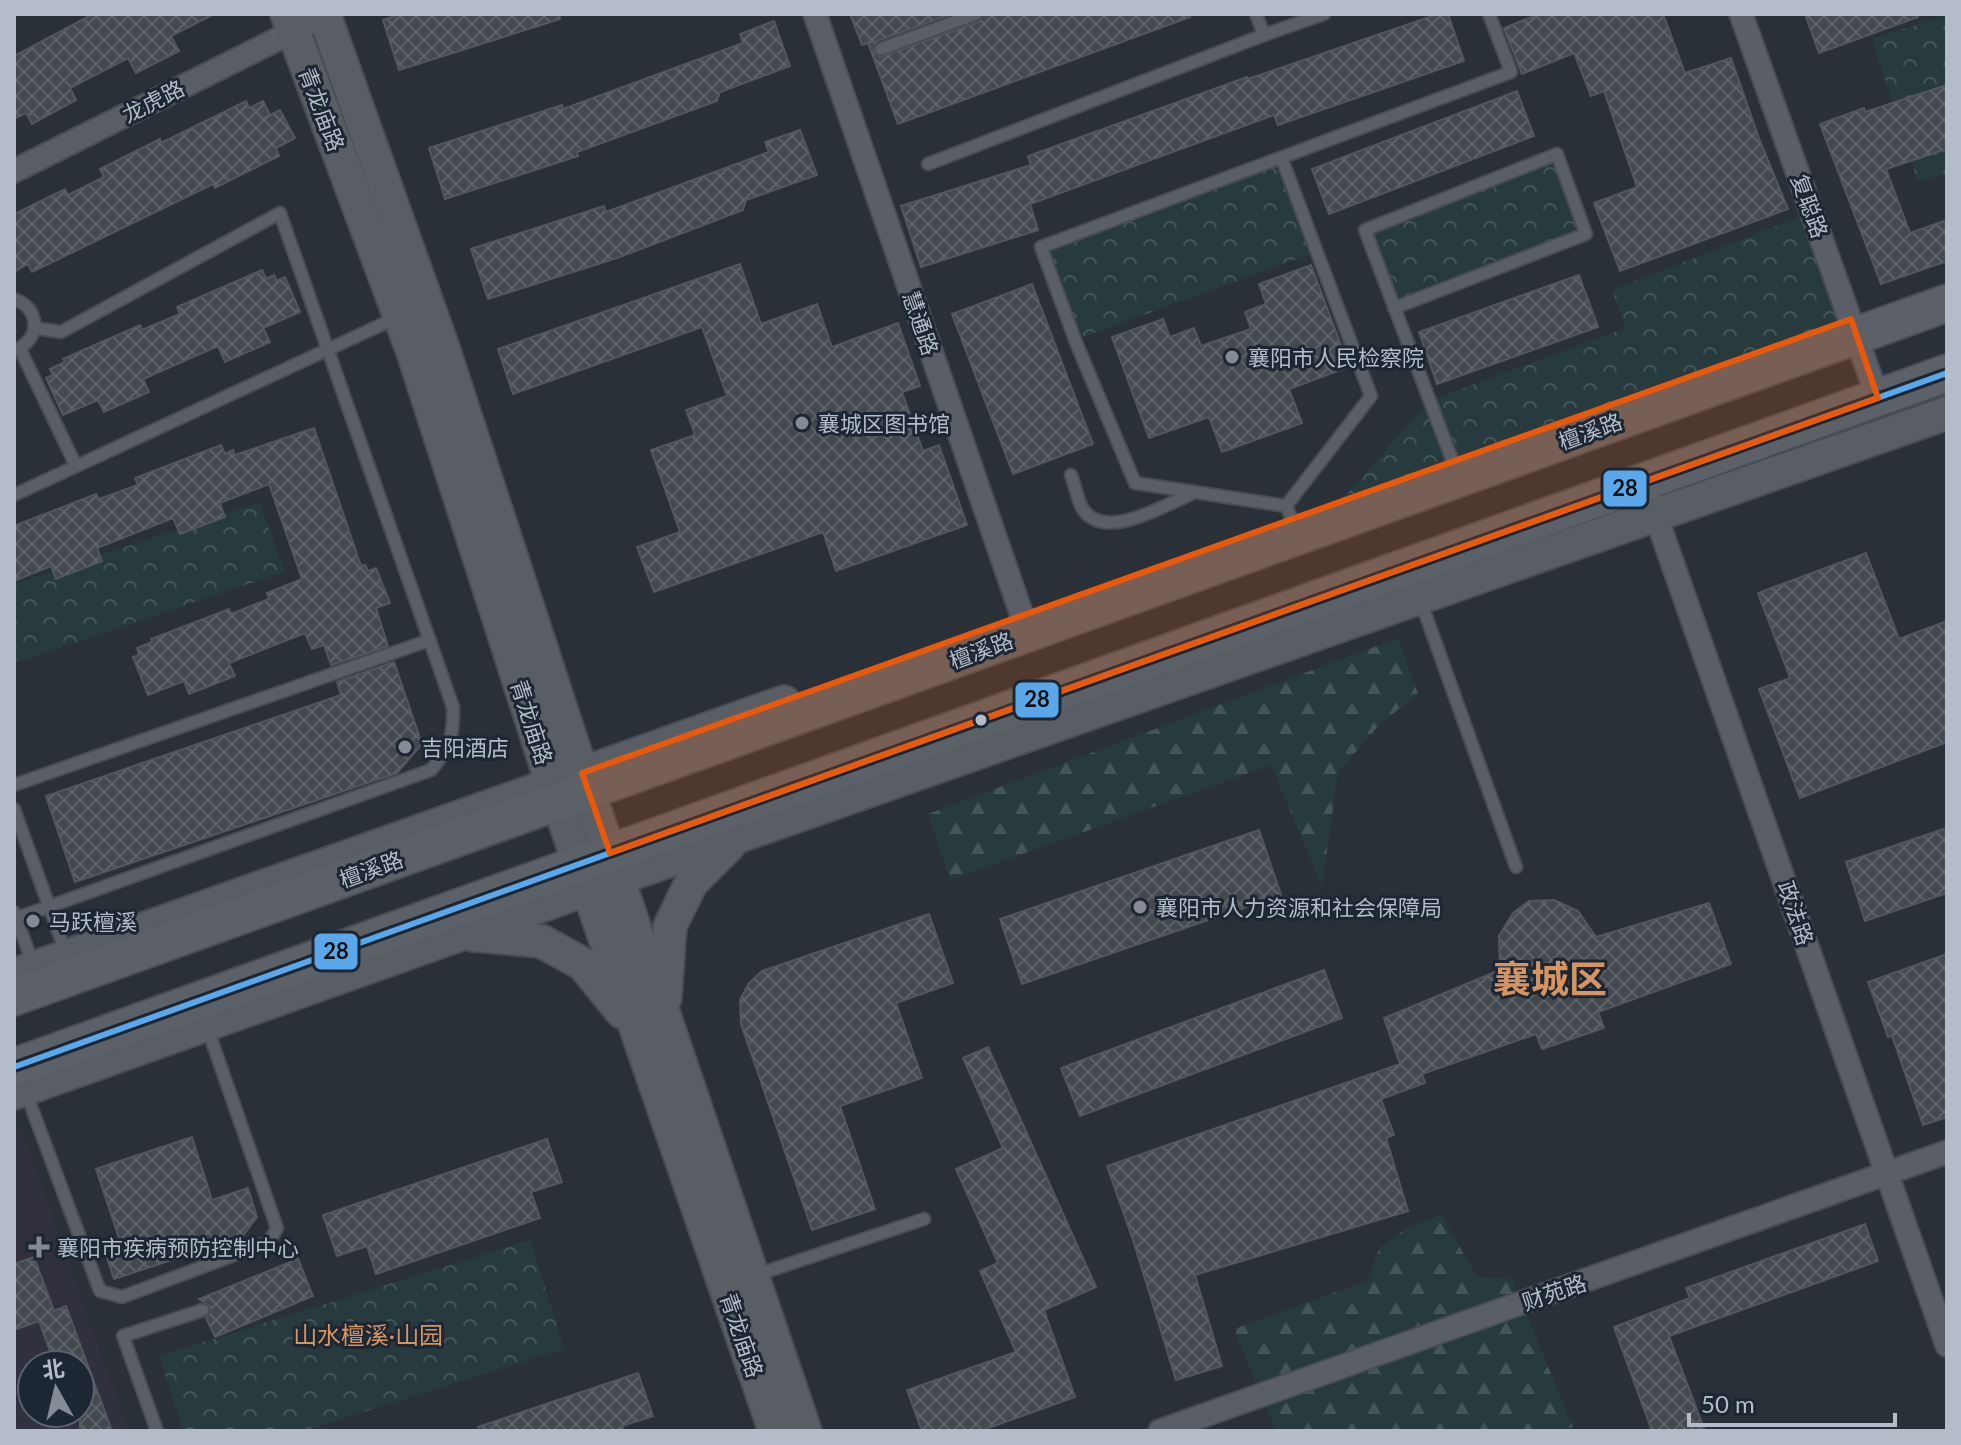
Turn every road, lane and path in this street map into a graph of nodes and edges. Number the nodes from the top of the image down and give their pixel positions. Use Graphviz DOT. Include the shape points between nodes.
graph roads {
  1 [pos="815,14"];
  2 [pos="976,14"];
  3 [pos="1256,14"];
  4 [pos="1324,14"];
  5 [pos="1489,14"];
  6 [pos="1741,14"];
  7 [pos="326,15"];
  8 [pos="290,22"];
  9 [pos="1264,35"];
  10 [pos="881,49"];
  11 [pos="1282,159"];
  12 [pos="928,164"];
  13 [pos="14,171"];
  14 [pos="1947,287"];
  15 [pos="14,299"];
  16 [pos="1947,303"];
  17 [pos="1394,308"];
  18 [pos="400,316"];
  19 [pos="1854,327"];
  20 [pos="35,328"];
  21 [pos="328,349"];
  22 [pos="17,350"];
  23 [pos="1947,373"];
  24 [pos="1878,398"];
  25 [pos="1947,413"];
  26 [pos="1453,462"];
  27 [pos="76,466"];
  28 [pos="1071,475"];
  29 [pos="1195,492"];
  30 [pos="14,495"];
  31 [pos="1650,498"];
  32 [pos="1292,520"];
  33 [pos="1419,597"];
  34 [pos="1025,625"];
  35 [pos="430,640"];
  36 [pos="14,785"];
  37 [pos="570,788"];
  38 [pos="14,809"];
  39 [pos="736,837"];
  40 [pos="1516,867"];
  41 [pos="599,871"];
  42 [pos="49,906"];
  43 [pos="15,916"];
  44 [pos="462,934"];
  45 [pos="71,966"];
  46 [pos="26,982"];
  47 [pos="650,1021"];
  48 [pos="206,1025"];
  49 [pos="18,1083"];
  50 [pos="1947,1152"];
  51 [pos="1887,1175"];
  52 [pos="924,1219"];
  53 [pos="739,1280"];
  54 [pos="203,1310"];
  55 [pos="1947,1345"];
  56 [pos="157,1431"];
  57 [pos="775,1431"];
  58 [pos="805,1431"];
  59 [pos="1160,1431"];
  1 -- 34 [label="street, 慧通路"];
  2 -- 10 [label="lane"];
  3 -- 9 [label="lane"];
  4 -- 9 [label="lane"];
  5 -- 11 [label="lane" via="1511,72"];
  6 -- 19 [label="street, 复聪路"];
  7 -- 8 [label="street, 龙虎路"];
  7 -- 37 [label="street, 青龙庙路" via="442,345"];
  8 -- 13 [label="street, 龙虎路"];
  8 -- 18 [label="street, 青龙庙路"];
  9 -- 12 [label="lane"];
  11 -- 29 [label="lane" via="1041,247 1135,483"];
  11 -- 32 [label="lane" via="1371,396"];
  14 -- 19 [label="street"];
  15 -- 20 [label="lane" via="32,311"];
  16 -- 19 [label="main road, 檀溪路"];
  17 -- 17 [label="lane" via="1365,230 1557,154 1586,234"];
  17 -- 26 [label="lane"];
  18 -- 21 [label="lane"];
  18 -- 37 [label="street, 青龙庙路"];
  19 -- 24 [label="street, 复聪路"];
  19 -- 26 [label="street"];
  19 -- 32 [label="main road, 檀溪路"];
  20 -- 21 [label="lane" via="61,332 280,213"];
  20 -- 22 [label="lane"];
  21 -- 27 [label="lane"];
  21 -- 35 [label="lane"];
  22 -- 27 [label="lane"];
  23 -- 24 [label="main road"];
  24 -- 31 [label="main road"];
  25 -- 31 [label="street"];
  26 -- 32 [label="street"];
  27 -- 30 [label="lane"];
  28 -- 29 [label="lane" via="1082,508 1107,523 1135,518"];
  29 -- 32 [label="lane"];
  31 -- 33 [label="street"];
  31 -- 41 [label="main road"];
  31 -- 51 [label="street, 政法路"];
  32 -- 34 [label="main road, 檀溪路"];
  33 -- 39 [label="street"];
  33 -- 40 [label="lane"];
  34 -- 37 [label="main road, 檀溪路"];
  35 -- 36 [label="lane"];
  35 -- 42 [label="lane" via="453,707 454,734 431,770"];
  37 -- 41 [label="street, 青龙庙路"];
  37 -- 45 [label="main road, 檀溪路"];
  38 -- 42 [label="lane"];
  39 -- 41 [label="street"];
  39 -- 47 [label="street" via="691,883 670,926"];
  41 -- 44 [label="street"];
  41 -- 47 [label="street, 青龙庙路"];
  41 -- 49 [label="main road"];
  42 -- 43 [label="lane"];
  42 -- 45 [label="lane"];
  43 -- 46 [label="lane"];
  44 -- 47 [label="street" via="541,941 583,964"];
  44 -- 48 [label="street"];
  45 -- 46 [label="main road, 檀溪路"];
  47 -- 53 [label="street, 青龙庙路"];
  48 -- 49 [label="street"];
  48 -- 49 [label="lane" via="277,1228 269,1242 122,1297 100,1291"];
  50 -- 51 [label="street, 财苑路"];
  51 -- 55 [label="street, 政法路"];
  51 -- 59 [label="street, 财苑路"];
  52 -- 53 [label="lane"];
  53 -- 57 [label="street, 青龙庙路"];
  53 -- 58 [label="street, 青龙庙路"];
  54 -- 56 [label="lane" via="123,1336"];
}
